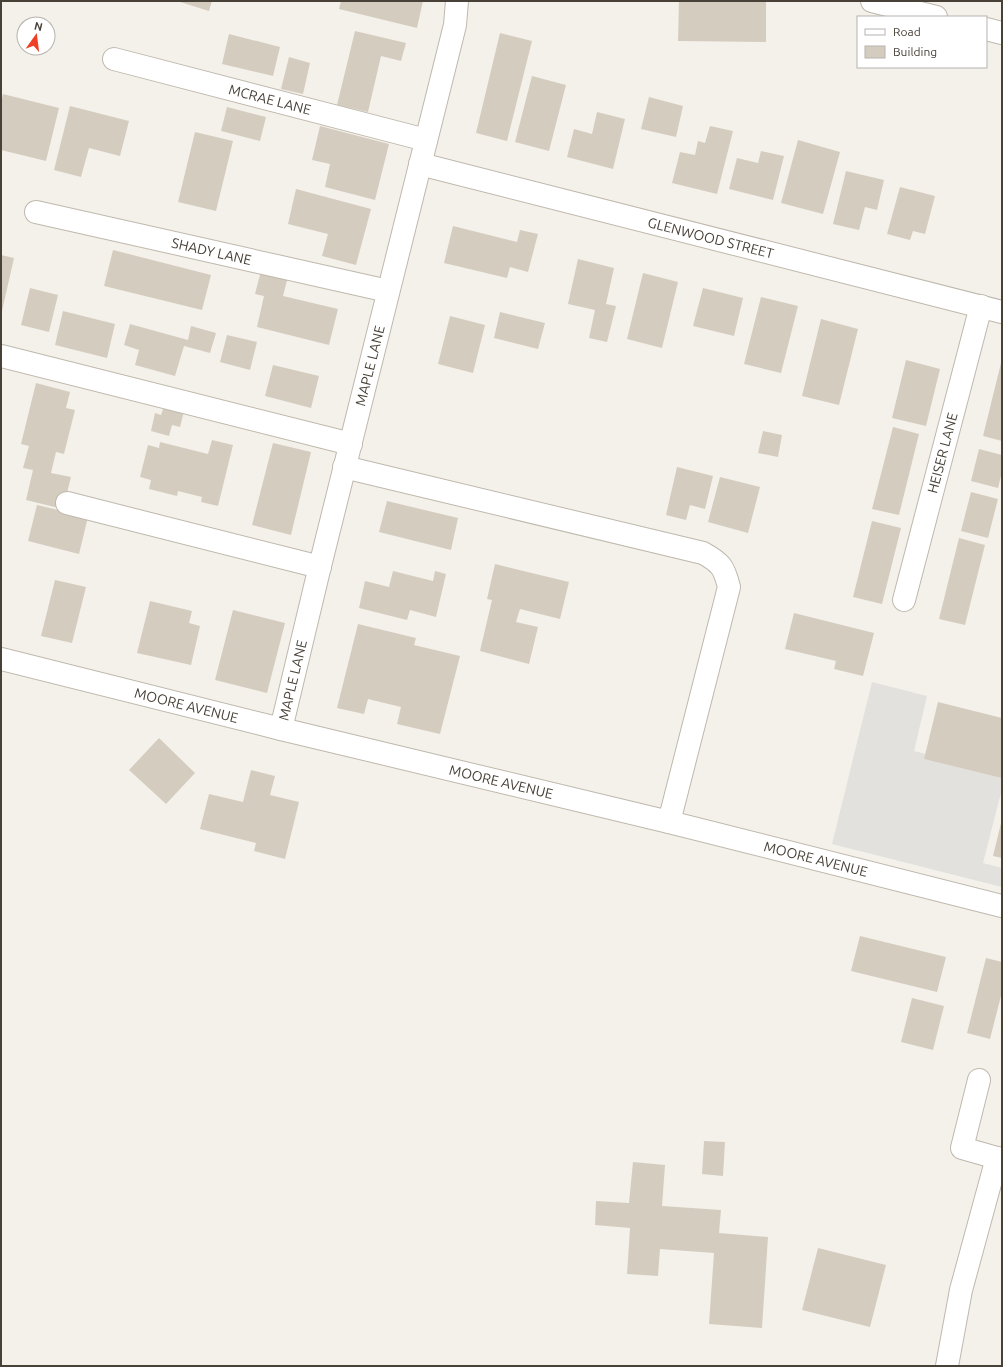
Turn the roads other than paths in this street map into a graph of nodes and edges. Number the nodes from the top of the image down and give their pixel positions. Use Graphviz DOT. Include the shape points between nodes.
graph roads {
  1 [pos="456,1"];
  2 [pos="872,1"];
  3 [pos="932,16"];
  4 [pos="987,29"];
  5 [pos="1002,33"];
  6 [pos="114,59"];
  7 [pos="426,140"];
  8 [pos="420,164"];
  9 [pos="36,212"];
  10 [pos="388,291"];
  11 [pos="981,306"];
  12 [pos="1002,312"];
  13 [pos="1,356"];
  14 [pos="351,444"];
  15 [pos="344,467"];
  16 [pos="67,503"];
  17 [pos="320,567"];
  18 [pos="904,600"];
  19 [pos="1,659"];
  20 [pos="281,729"];
  21 [pos="670,822"];
  22 [pos="1002,906"];
  23 [pos="979,1080"];
  24 [pos="999,1158"];
  25 [pos="947,1366"];
  1 -- 7 [label="street, MAPLE LANE" via="454,24"];
  2 -- 3 [label="street"];
  4 -- 5 [label="street"];
  6 -- 7 [label="street, MCRAE LANE"];
  7 -- 8 [label="street, MAPLE LANE"];
  8 -- 10 [label="street, MAPLE LANE"];
  8 -- 11 [label="street, GLENWOOD STREET"];
  9 -- 10 [label="street, SHADY LANE"];
  10 -- 14 [label="street, MAPLE LANE"];
  11 -- 12 [label="street, GLENWOOD STREET"];
  11 -- 18 [label="street, HEISER LANE"];
  13 -- 14 [label="street"];
  14 -- 15 [label="street, MAPLE LANE"];
  15 -- 17 [label="street, MAPLE LANE"];
  15 -- 21 [label="street" via="703,554 717,561 726,573 729,587"];
  16 -- 17 [label="street"];
  17 -- 20 [label="street, MAPLE LANE"];
  19 -- 20 [label="street, MOORE AVENUE"];
  20 -- 21 [label="street, MOORE AVENUE"];
  21 -- 22 [label="street, MOORE AVENUE"];
  23 -- 24 [label="street" via="962,1148"];
  24 -- 25 [label="street" via="961,1290"];
}
